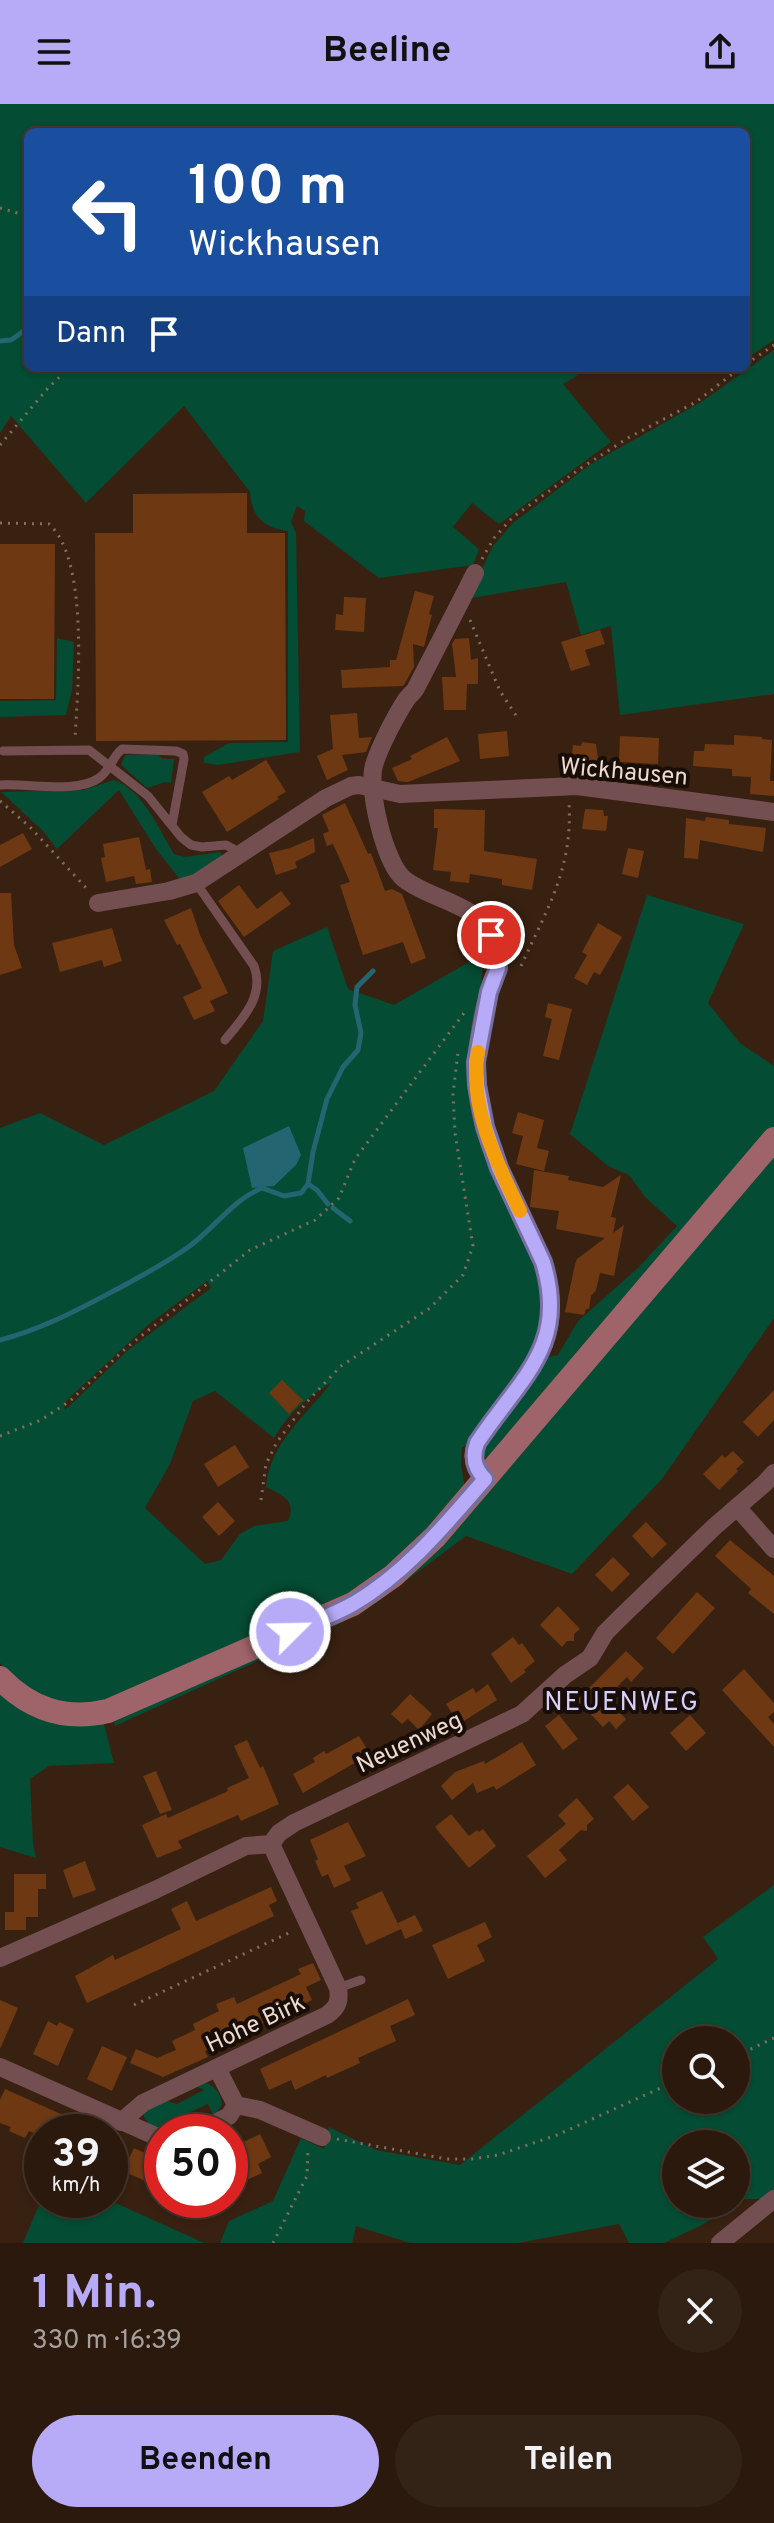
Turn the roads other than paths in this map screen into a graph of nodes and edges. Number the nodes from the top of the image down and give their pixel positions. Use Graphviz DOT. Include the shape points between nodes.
graph roads {
  1 [pos="475,573"];
  2 [pos="3,751"];
  3 [pos="111,765"];
  4 [pos="0,785"];
  5 [pos="374,789"];
  6 [pos="774,812"];
  7 [pos="172,825"];
  8 [pos="241,853"];
  9 [pos="196,883"];
  10 [pos="98,903"];
  11 [pos="225,1040"];
  12 [pos="774,1139"];
  13 [pos="774,1473"];
  14 [pos="485,1479"];
  15 [pos="737,1507"];
  16 [pos="774,1549"];
  17 [pos="0,1678"];
  18 [pos="271,1844"];
  19 [pos="0,1958"];
  20 [pos="361,1980"];
  21 [pos="338,1988"];
  22 [pos="0,2067"];
  23 [pos="217,2068"];
  24 [pos="236,2105"];
  25 [pos="103,2114"];
  26 [pos="230,2114"];
  27 [pos="128,2116"];
  28 [pos="317,2134"];
  29 [pos="774,2199"];
  30 [pos="774,2208"];
  31 [pos="755,2216"];
  32 [pos="720,2243"];
  1 -- 5 [label="street" via="373,766"];
  2 -- 3 [label="lane" via="89,750"];
  3 -- 4 [label="lane" via="101,777 79,785"];
  3 -- 7 [label="lane"];
  3 -- 7 [label="lane" via="122,749 183,754"];
  5 -- 6 [label="street, Wickhausen" via="400,794 590,787"];
  5 -- 8 [label="street, Wickhausen" via="359,785 338,791"];
  5 -- 14 [label="street" via="396,873 474,915 491,935 498,968 476,1062 477,1085 499,1168 548,1278 551,1315 543,1348 473,1453"];
  7 -- 8 [label="lane" via="191,845 226,845"];
  8 -- 9 [label="street, Wickhausen"];
  9 -- 10 [label="street, Wickhausen"];
  9 -- 11 [label="lane" via="258,974 254,1001"];
  12 -- 14 [label="main road"];
  13 -- 15 [label="street, Neuenweg"];
  14 -- 17 [label="main road" via="435,1537 368,1595 130,1703 95,1714 60,1714 21,1697"];
  15 -- 16 [label="street"];
  15 -- 18 [label="street, Neuenweg" via="605,1633 590,1658 522,1714 294,1823"];
  18 -- 19 [label="street, Neuenweg" via="246,1846"];
  18 -- 21 [label="street"];
  20 -- 21 [label="lane"];
  21 -- 23 [label="street, Hohe Birk" via="340,2000 327,2015"];
  22 -- 25 [label="street"];
  23 -- 24 [label="street"];
  23 -- 27 [label="street, Hohe Birk" via="143,2103"];
  24 -- 26 [label="street"];
  24 -- 28 [label="street"];
  29 -- 31 [label="street"];
  30 -- 31 [label="lane"];
  31 -- 32 [label="street"];
}
